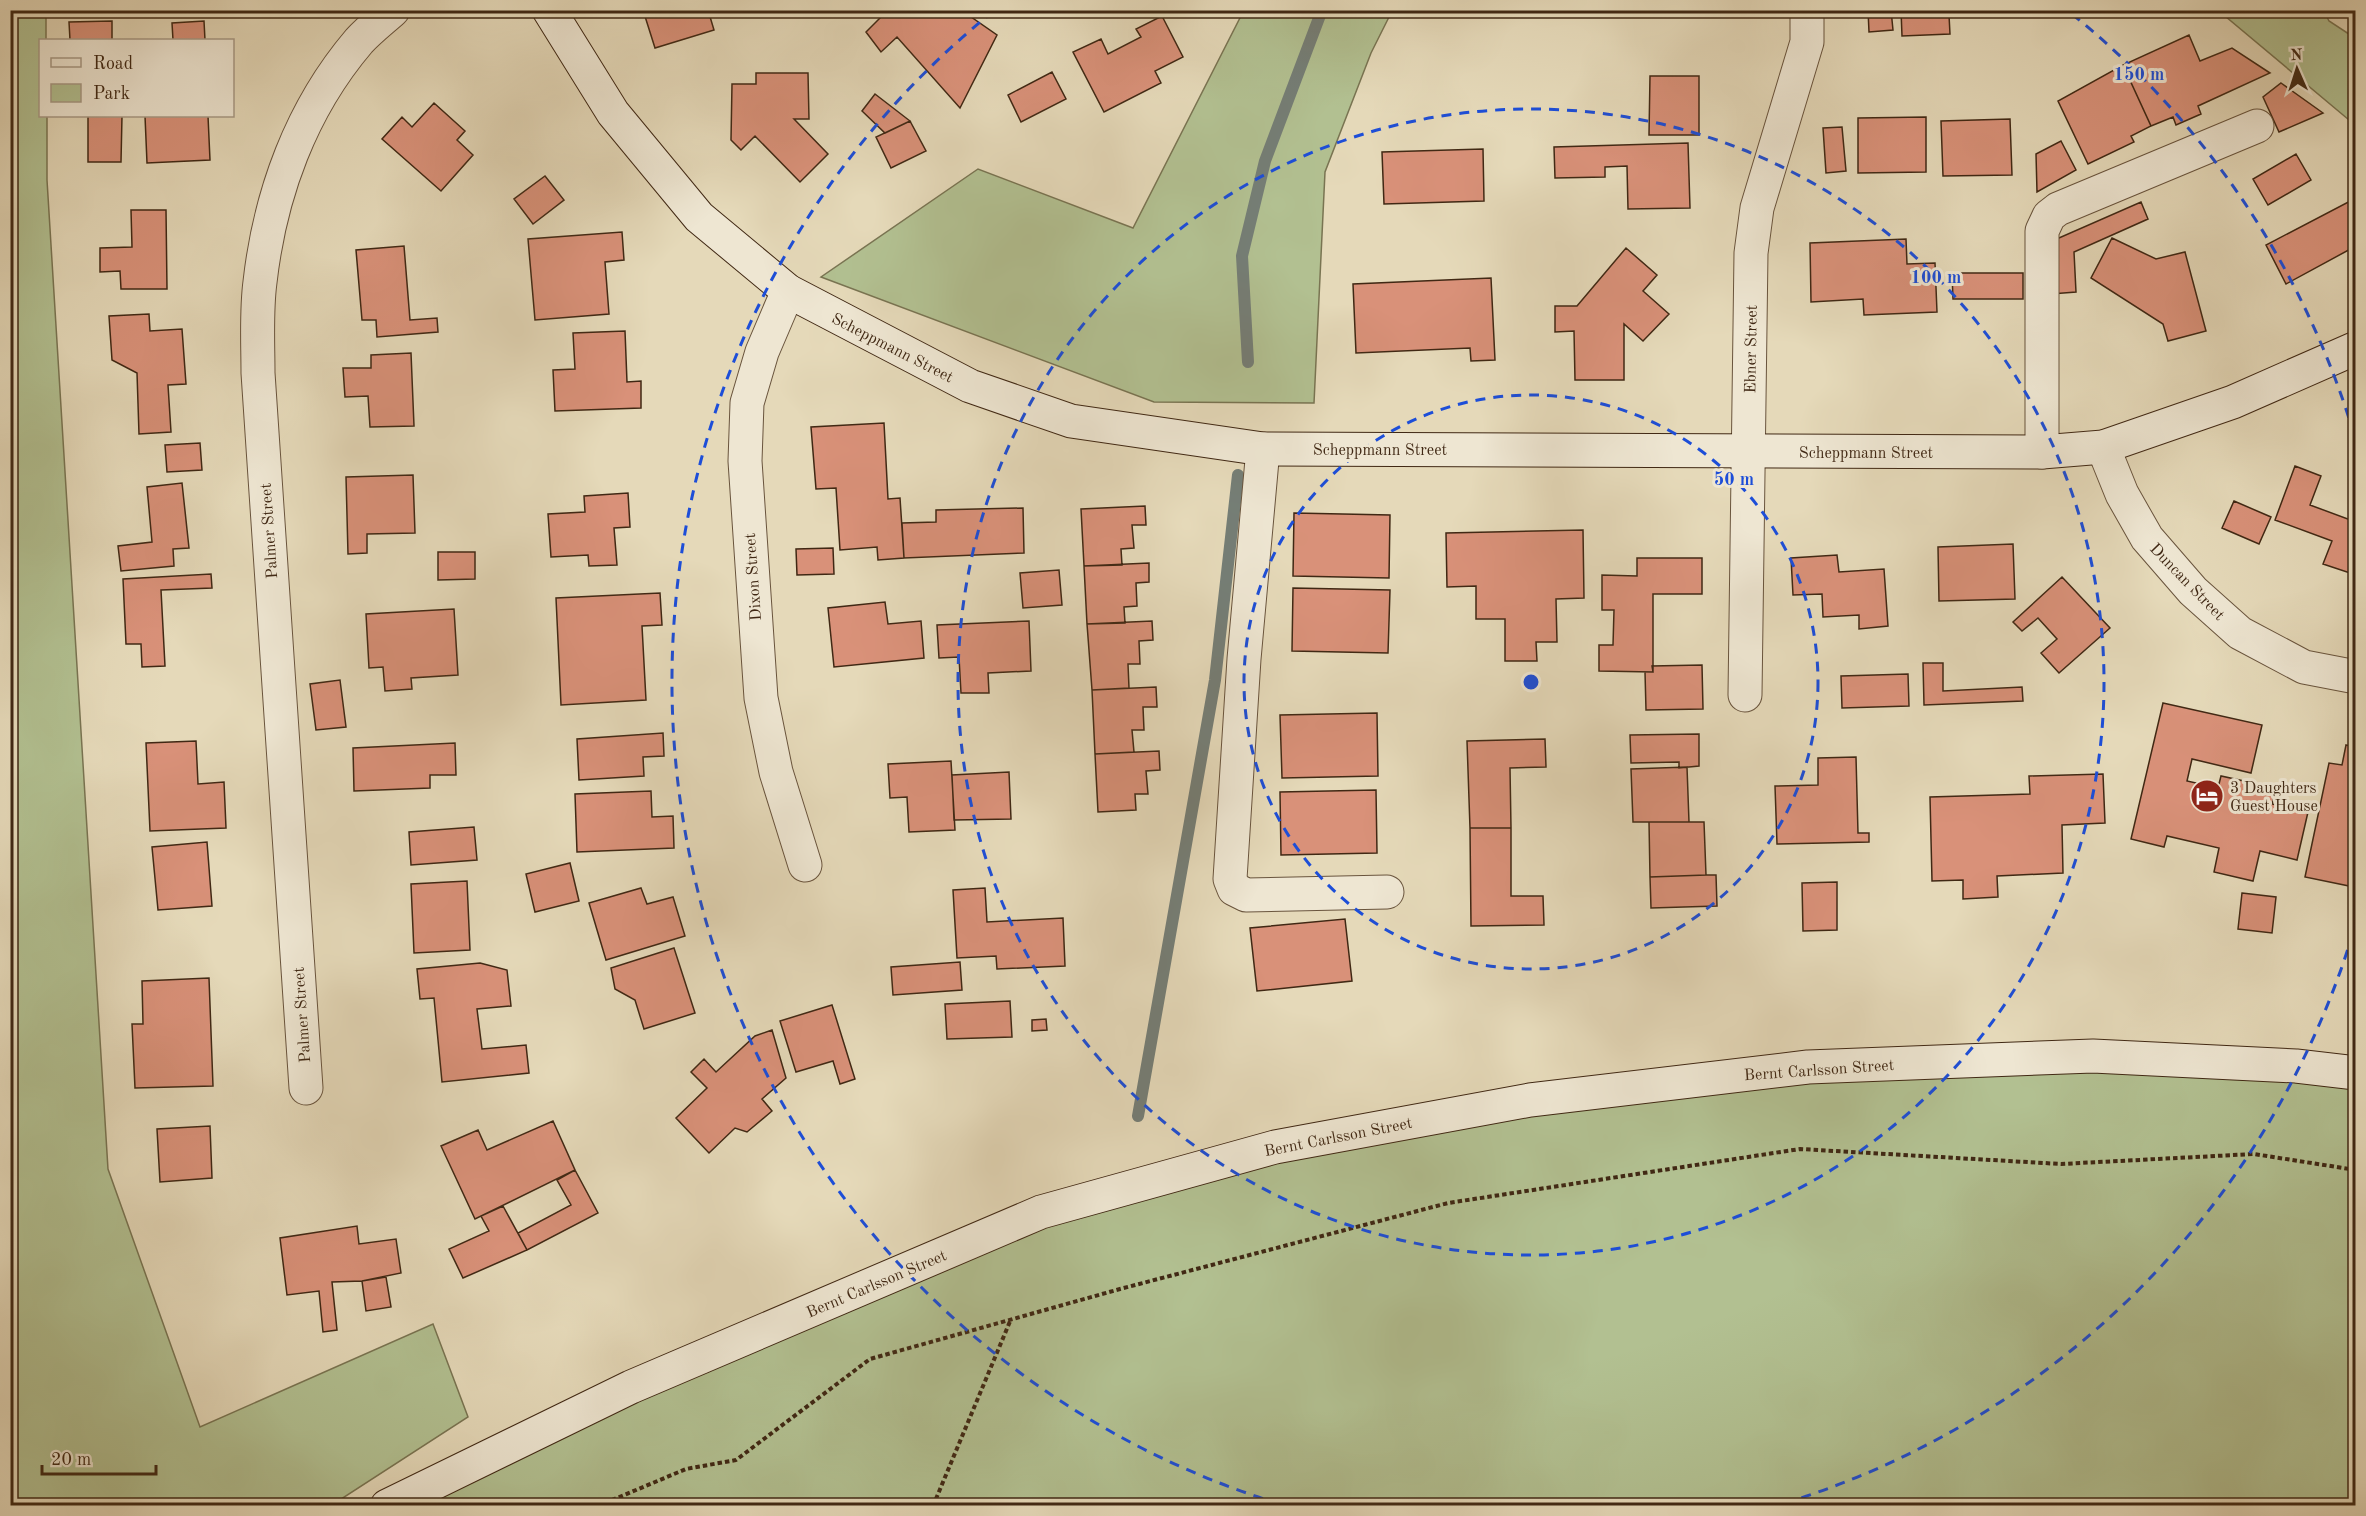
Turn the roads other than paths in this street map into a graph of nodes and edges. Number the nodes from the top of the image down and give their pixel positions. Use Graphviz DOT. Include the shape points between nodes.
graph roads {
  1 [pos="393,10"];
  2 [pos="549,10"];
  3 [pos="1807,10"];
  4 [pos="2257,126"];
  5 [pos="788,291"];
  6 [pos="2355,348"];
  7 [pos="2103,447"];
  8 [pos="1263,449"];
  9 [pos="1748,451"];
  10 [pos="2042,452"];
  11 [pos="2355,677"];
  12 [pos="1745,695"];
  13 [pos="805,865"];
  14 [pos="1387,892"];
  15 [pos="2355,1074"];
  16 [pos="306,1088"];
  17 [pos="387,1506"];
  1 -- 16 [label="street, Palmer Street" via="360,40 326,87 295,145 275,202 260,282 258,373"];
  2 -- 5 [label="street, Scheppmann Street" via="613,113 699,217"];
  3 -- 9 [label="street, Ebner Street" via="1807,42 1757,208 1751,253"];
  4 -- 10 [label="street" via="2049,216 2042,231"];
  5 -- 8 [label="street, Scheppmann Street" via="970,386 1071,421"];
  5 -- 13 [label="street, Dixon Street" via="762,352 747,403 745,461 761,698 776,772"];
  6 -- 7 [label="street, Scheppmann Street" via="2233,402"];
  7 -- 10 [label="street, Scheppmann Street"];
  7 -- 11 [label="street, Duncan Street" via="2122,494 2147,538 2193,591 2240,633 2304,667"];
  8 -- 9 [label="street, Scheppmann Street"];
  8 -- 14 [label="street" via="1230,879 1234,889 1246,895"];
  9 -- 10 [label="street, Scheppmann Street"];
  9 -- 12 [label="street, Ebner Street"];
  15 -- 17 [label="street, Bernt Carlsson Street" via="2296,1066 2093,1056 1808,1067 1530,1100 1275,1147 1041,1212 631,1387"];
}
